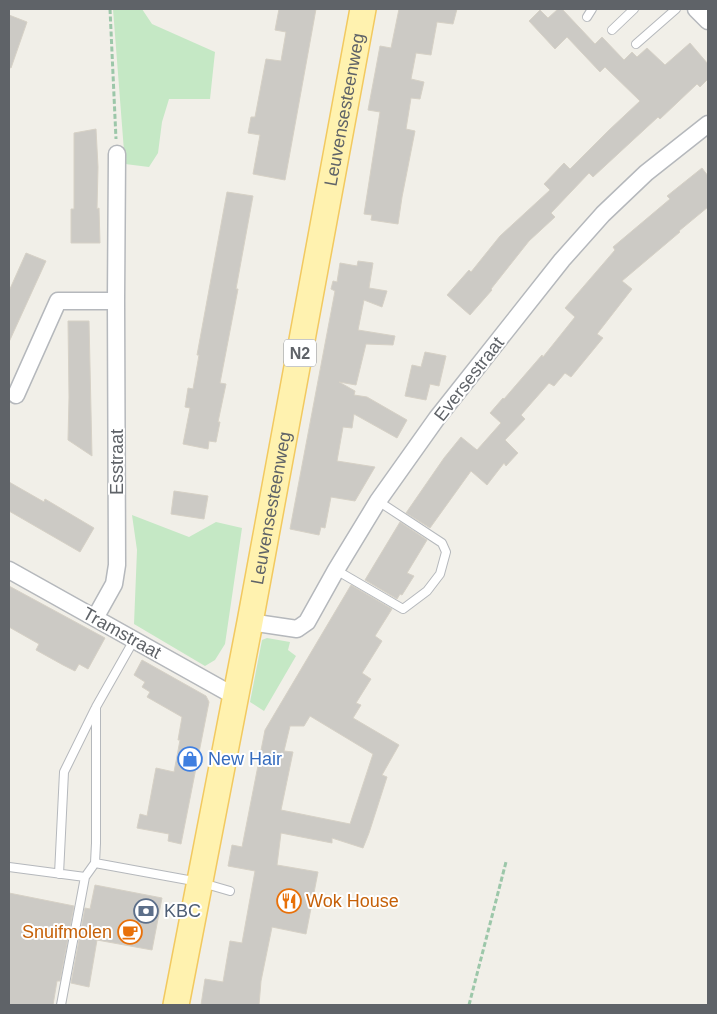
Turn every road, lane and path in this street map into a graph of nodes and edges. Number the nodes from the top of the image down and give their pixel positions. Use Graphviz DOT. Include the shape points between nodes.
graph roads {
  1 [pos="110,9"];
  2 [pos="363,9"];
  3 [pos="592,9"];
  4 [pos="634,9"];
  5 [pos="676,9"];
  6 [pos="696,9"];
  7 [pos="587,17"];
  8 [pos="708,21"];
  9 [pos="612,30"];
  10 [pos="636,44"];
  11 [pos="708,124"];
  12 [pos="117,154"];
  13 [pos="116,301"];
  14 [pos="16,396"];
  15 [pos="378,501"];
  16 [pos="9,570"];
  17 [pos="336,570"];
  18 [pos="95,618"];
  19 [pos="250,622"];
  20 [pos="134,640"];
  21 [pos="236,697"];
  22 [pos="96,707"];
  23 [pos="506,862"];
  24 [pos="95,863"];
  25 [pos="9,867"];
  26 [pos="59,874"];
  27 [pos="85,878"];
  28 [pos="199,882"];
  29 [pos="230,890"];
  30 [pos="61,1005"];
  31 [pos="176,1005"];
  32 [pos="469,1005"];
  1 -- 12 [label="path"];
  2 -- 19 [label="main road, Leuvensesteenweg / N2"];
  3 -- 7 [label="lane"];
  4 -- 9 [label="lane"];
  5 -- 10 [label="lane"];
  6 -- 8 [label="street"];
  11 -- 15 [label="street, Eversestraat" via="646,173 562,260 437,418"];
  12 -- 13 [label="street, Esstraat"];
  13 -- 14 [label="street" via="58,301"];
  13 -- 18 [label="street, Esstraat" via="117,565 114,584"];
  15 -- 17 [label="street, Eversestraat"];
  15 -- 17 [label="lane" via="442,543 446,552 440,574 427,591 403,609"];
  16 -- 18 [label="street, Tramstraat"];
  17 -- 19 [label="street, Eversestraat" via="307,622 297,629"];
  18 -- 20 [label="street, Tramstraat"];
  19 -- 21 [label="main road, Leuvensesteenweg / N2"];
  20 -- 21 [label="street, Tramstraat"];
  20 -- 22 [label="lane"];
  21 -- 28 [label="main road, Leuvensesteenweg / N2"];
  22 -- 24 [label="lane"];
  22 -- 26 [label="lane" via="64,772"];
  23 -- 32 [label="path"];
  24 -- 27 [label="lane"];
  24 -- 28 [label="lane"];
  25 -- 26 [label="lane"];
  26 -- 27 [label="lane"];
  27 -- 30 [label="lane"];
  28 -- 29 [label="lane"];
  28 -- 31 [label="main road, Leuvensesteenweg / N2"];
}
